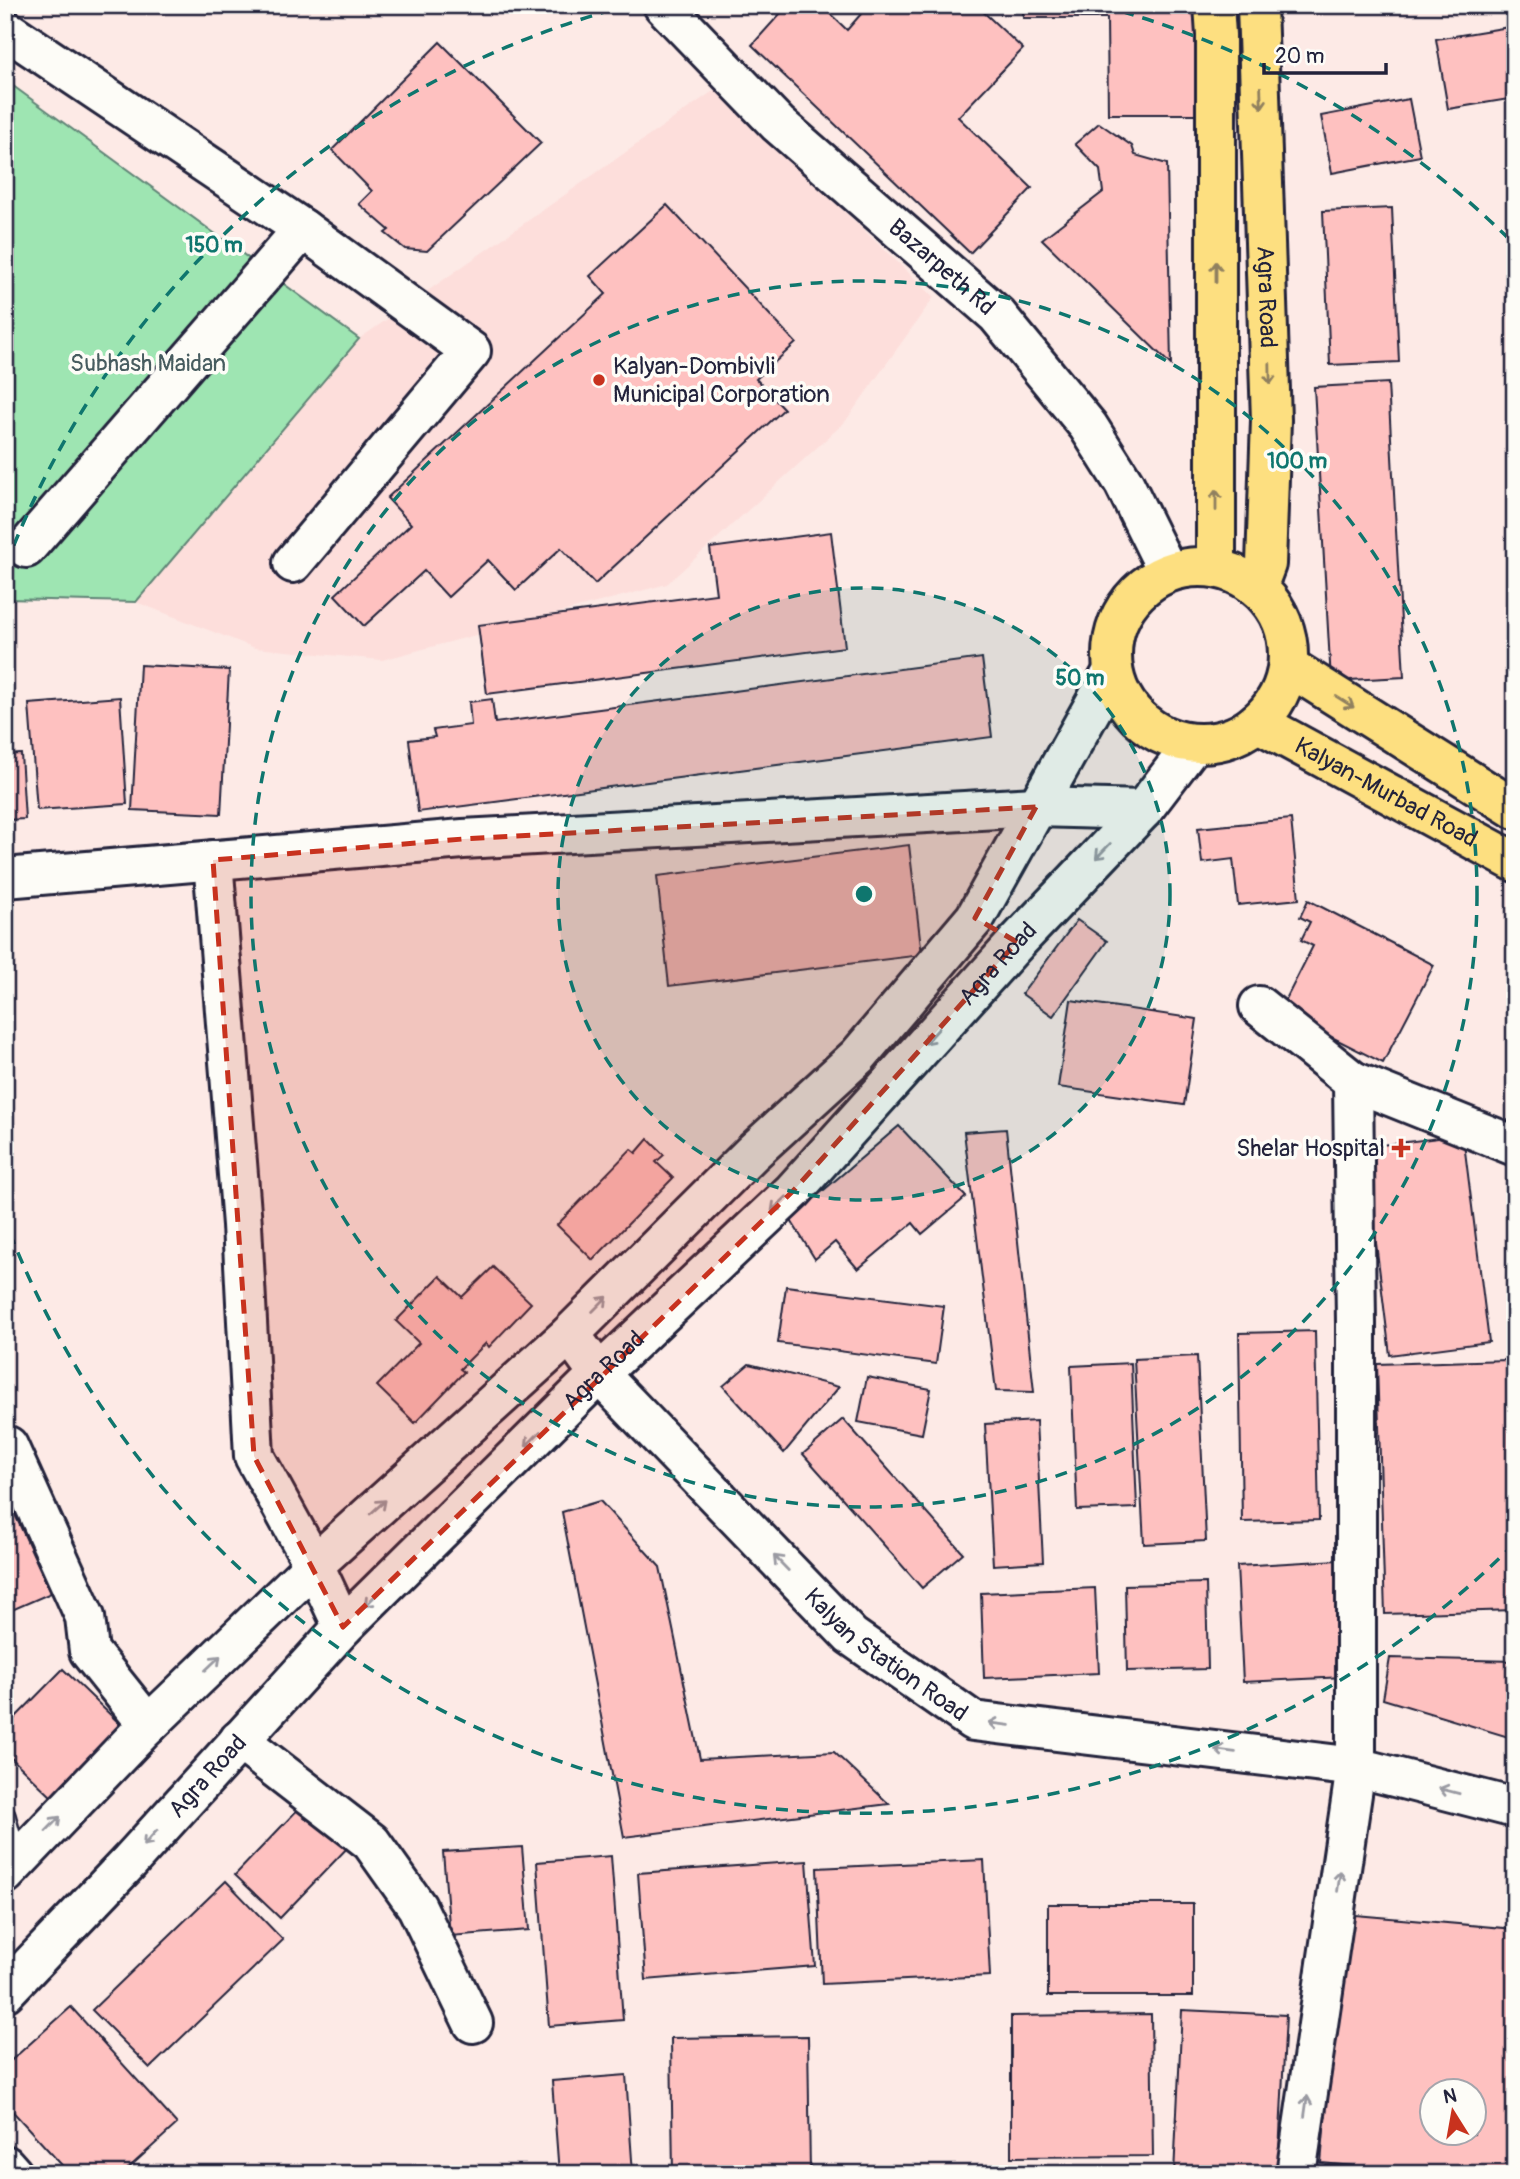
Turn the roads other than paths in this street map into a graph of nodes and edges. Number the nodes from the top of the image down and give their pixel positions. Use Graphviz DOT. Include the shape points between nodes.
graph roads {
  1 [pos="663,5"];
  2 [pos="1214,5"];
  3 [pos="1257,5"];
  4 [pos="5,29"];
  5 [pos="303,229"];
  6 [pos="26,548"];
  7 [pos="293,563"];
  8 [pos="1216,568"];
  9 [pos="1168,572"];
  10 [pos="1258,588"];
  11 [pos="1288,666"];
  12 [pos="1113,671"];
  13 [pos="1257,722"];
  14 [pos="1194,743"];
  15 [pos="1036,807"];
  16 [pos="1515,809"];
  17 [pos="1143,810"];
  18 [pos="213,860"];
  19 [pos="1515,862"];
  20 [pos="5,878"];
  21 [pos="975,918"];
  22 [pos="1017,942"];
  23 [pos="1259,1006"];
  24 [pos="1353,1081"];
  25 [pos="1515,1146"];
  26 [pos="674,1230"];
  27 [pos="709,1271"];
  28 [pos="570,1334"];
  29 [pos="599,1374"];
  30 [pos="8,1446"];
  31 [pos="314,1565"];
  32 [pos="343,1627"];
  33 [pos="148,1726"];
  34 [pos="239,1740"];
  35 [pos="1356,1767"];
  36 [pos="1515,1808"];
  37 [pos="5,1816"];
  38 [pos="14,1865"];
  39 [pos="5,1992"];
  40 [pos="473,2024"];
  41 [pos="5,2165"];
  42 [pos="13,2174"];
  43 [pos="1296,2174"];
  1 -- 9 [label="street, Bazarpeth Rd" via="778,124 997,315 1088,426 1124,483"];
  8 -- 2 [label="main road, Agra Road, one-way"];
  3 -- 10 [label="main road, Agra Road, one-way" via="1271,420 1266,564"];
  4 -- 5 [label="street"];
  5 -- 6 [label="street"];
  5 -- 7 [label="street" via="471,351"];
  8 -- 9 [label="main road"];
  8 -- 10 [label="main road"];
  9 -- 12 [label="main road" via="1129,601 1117,623"];
  10 -- 11 [label="main road" via="1283,623"];
  11 -- 13 [label="main road" via="1282,687"];
  11 -- 16 [label="main road, Kalyan-Murbad Road, one-way"];
  12 -- 14 [label="main road" via="1134,714 1172,738"];
  12 -- 15 [label="street, Agra Road"];
  13 -- 14 [label="main road" via="1238,734"];
  13 -- 19 [label="main road, Kalyan-Murbad Road"];
  14 -- 17 [label="street, Agra Road"];
  15 -- 17 [label="street"];
  15 -- 18 [label="street" via="463,839"];
  15 -- 21 [label="street, Agra Road"];
  17 -- 22 [label="street, Agra Road, one-way"];
  18 -- 20 [label="street"];
  18 -- 31 [label="street" via="242,1225 254,1456"];
  21 -- 22 [label="street"];
  21 -- 26 [label="street, Agra Road" via="858,1056"];
  22 -- 27 [label="street, Agra Road, one-way" via="793,1191"];
  23 -- 24 [label="street"];
  24 -- 25 [label="street"];
  24 -- 35 [label="street"];
  26 -- 27 [label="street"];
  28 -- 26 [label="street, Agra Road, one-way"];
  27 -- 29 [label="street, Agra Road"];
  28 -- 29 [label="street, Kalyan Station Road"];
  31 -- 28 [label="street, Agra Road, one-way"];
  29 -- 32 [label="street, Agra Road, one-way"];
  35 -- 29 [label="street, Kalyan Station Road, one-way" via="973,1721 851,1636"];
  30 -- 33 [label="street" via="85,1618 89,1651"];
  31 -- 32 [label="street"];
  33 -- 31 [label="street, Agra Road, one-way"];
  32 -- 34 [label="street, Agra Road"];
  38 -- 33 [label="street, Agra Road, one-way"];
  34 -- 39 [label="street, Agra Road, one-way"];
  34 -- 40 [label="street" via="371,1842 417,1907"];
  36 -- 35 [label="street, Kalyan Station Road, one-way"];
  43 -- 35 [label="street, one-way"];
  37 -- 38 [label="lane"];
  41 -- 42 [label="street"];
}
